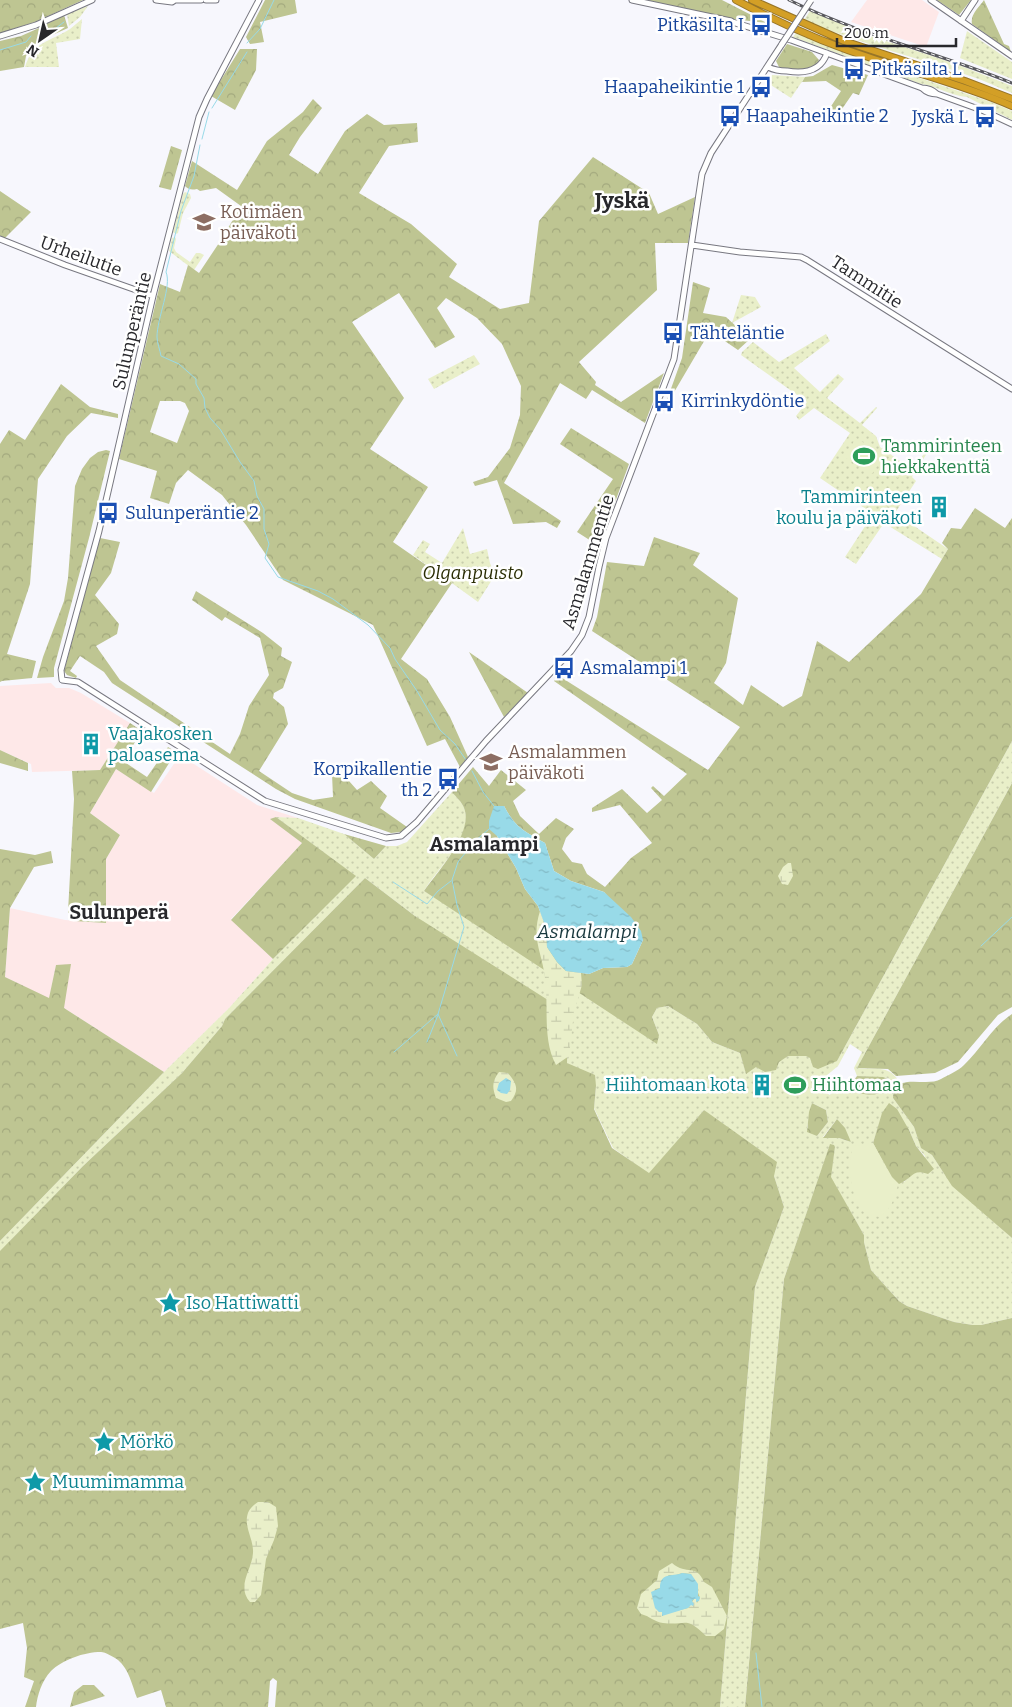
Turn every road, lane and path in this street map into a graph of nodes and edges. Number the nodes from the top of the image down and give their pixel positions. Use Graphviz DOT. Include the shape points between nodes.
graph roads {
  1 [pos="92,0"];
  2 [pos="156,0"];
  3 [pos="175,0"];
  4 [pos="201,0"];
  5 [pos="206,0"];
  6 [pos="216,0"];
  7 [pos="258,0"];
  8 [pos="632,0"];
  9 [pos="736,0"];
  10 [pos="752,0"];
  11 [pos="811,0"];
  12 [pos="931,0"];
  13 [pos="975,0"];
  14 [pos="961,21"];
  15 [pos="0,36"];
  16 [pos="827,53"];
  17 [pos="1012,56"];
  18 [pos="768,66"];
  19 [pos="1012,99"];
  20 [pos="1012,106"];
  21 [pos="1012,124"];
  22 [pos="0,239"];
  23 [pos="692,244"];
  24 [pos="153,296"];
  25 [pos="1012,390"];
  26 [pos="62,680"];
  1 -- 15 [label="street" via="36,25"];
  2 -- 3 [label="street"];
  3 -- 4 [label="street"];
  5 -- 6 [label="street"];
  7 -- 24 [label="street, Sulunperäntie" via="200,117"];
  8 -- 16 [label="street" via="737,21"];
  9 -- 20 [label="highway" via="839,47"];
  10 -- 19 [label="highway" via="844,41"];
  11 -- 18 [label="street, Asmalammentie, bridge"];
  12 -- 14 [label="street"];
  13 -- 14 [label="street"];
  14 -- 17 [label="street"];
  16 -- 18 [label="street" via="820,65 808,72"];
  16 -- 21 [label="street"];
  18 -- 23 [label="street, Asmalammentie" via="705,166"];
  22 -- 24 [label="street, Urheilutie"];
  23 -- 25 [label="street, Tammitie" via="801,257"];
  23 -- 26 [label="street, Asmalammentie" via="674,359 606,538 582,635 560,664 401,836 386,838 265,800 78,682"];
  24 -- 26 [label="street, Sulunperäntie" via="105,506 61,670"];
}
